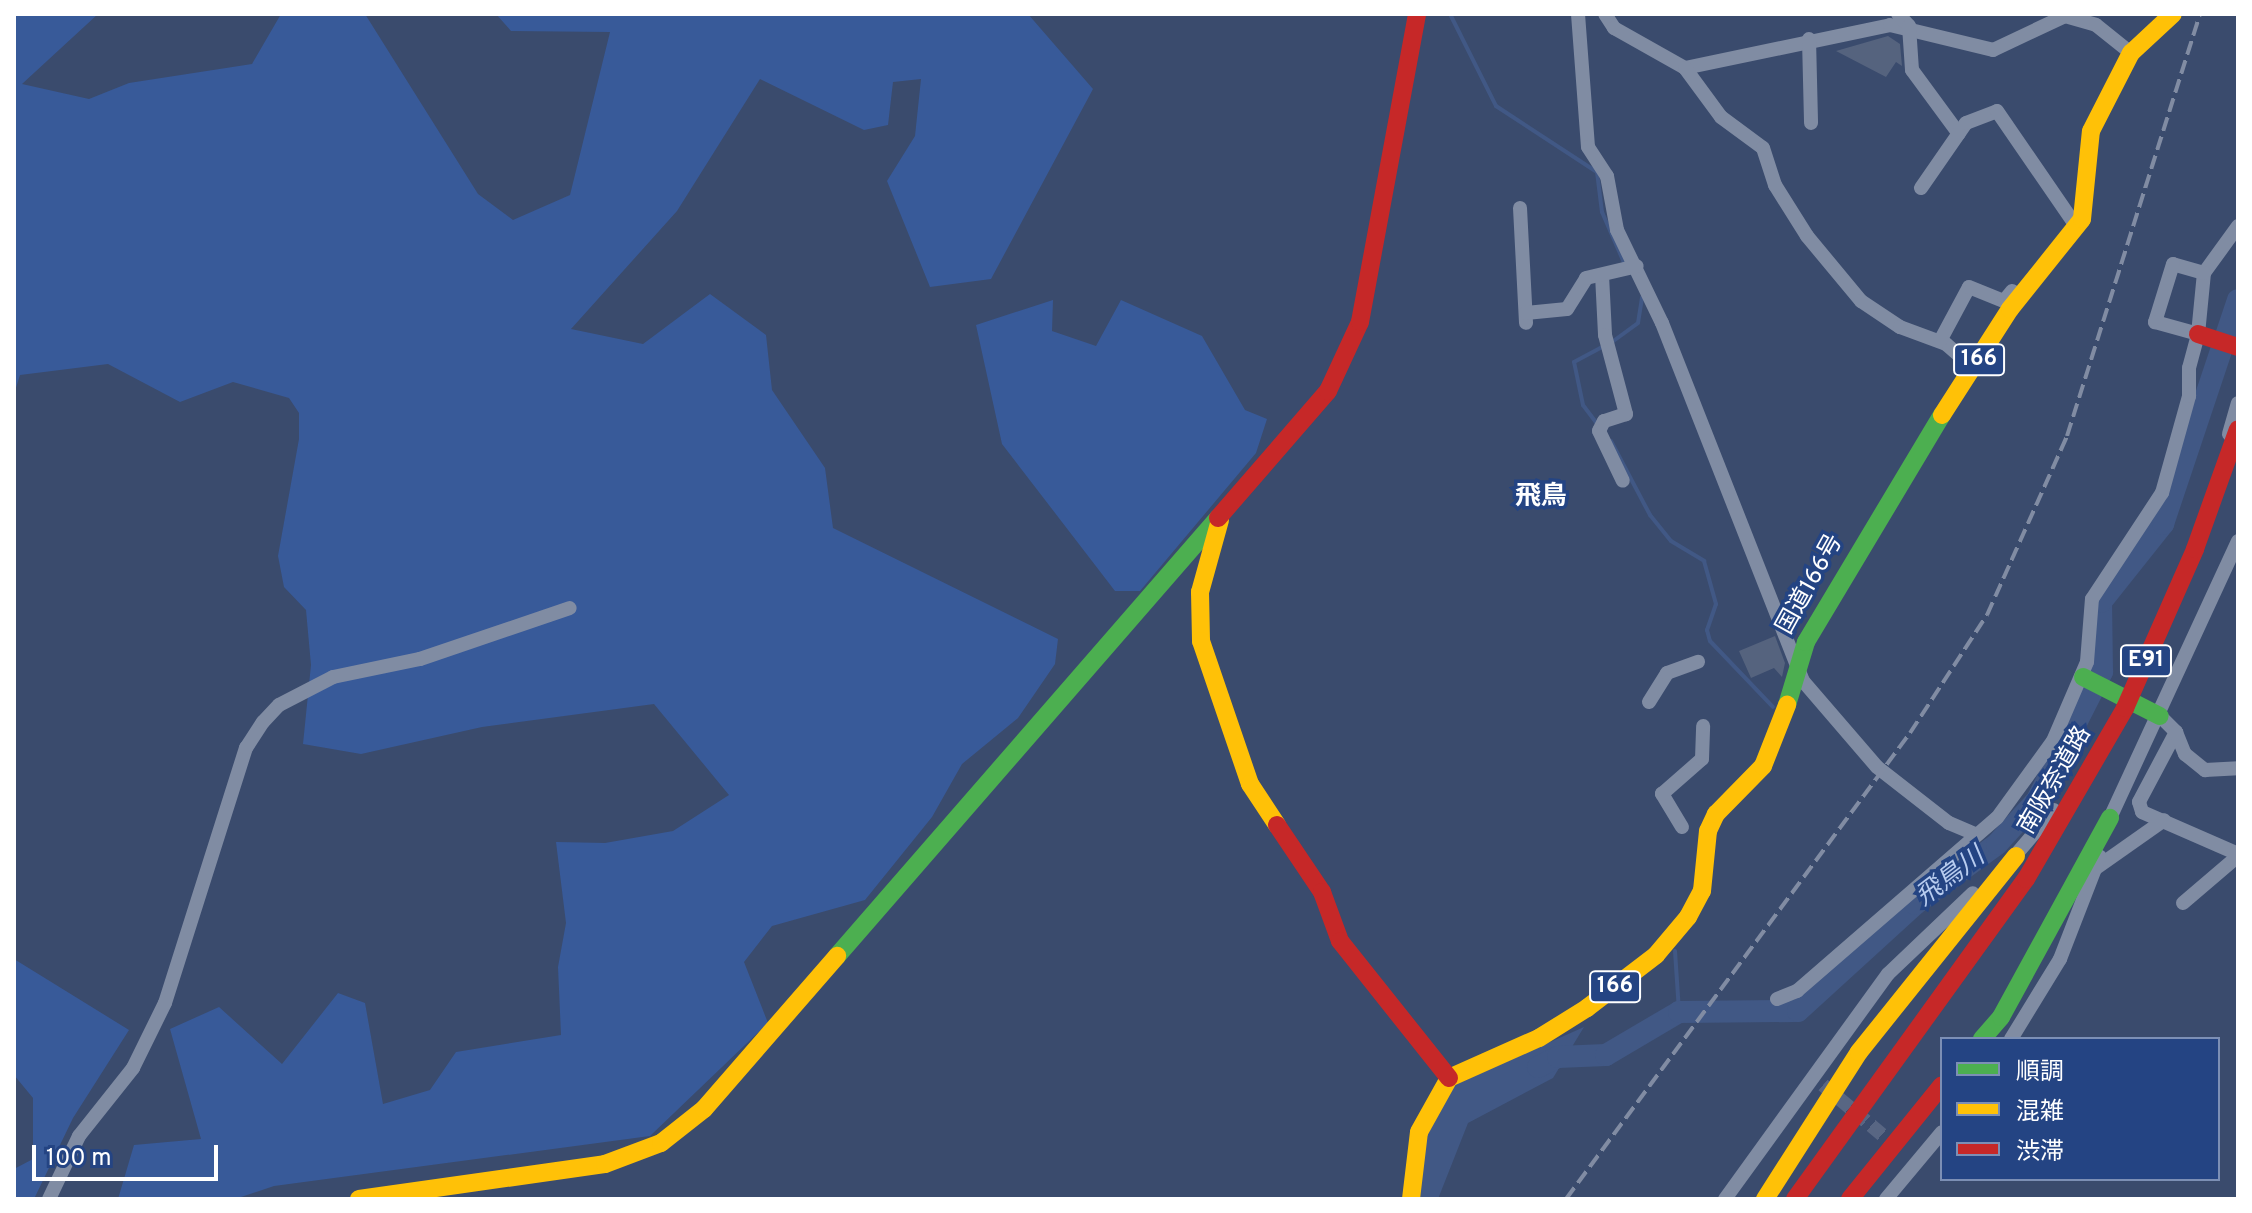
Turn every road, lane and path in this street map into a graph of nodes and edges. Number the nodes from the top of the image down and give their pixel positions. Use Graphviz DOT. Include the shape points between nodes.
graph roads {
  1 [pos="1417,14"];
  2 [pos="1578,14"];
  3 [pos="1605,14"];
  4 [pos="1898,14"];
  5 [pos="2173,14"];
  6 [pos="1909,26"];
  7 [pos="1809,39"];
  8 [pos="2131,53"];
  9 [pos="1685,68"];
  10 [pos="1811,123"];
  11 [pos="1959,134"];
  12 [pos="1921,188"];
  13 [pos="1520,208"];
  14 [pos="2076,226"];
  15 [pos="2238,226"];
  16 [pos="1631,268"];
  17 [pos="2040,272"];
  18 [pos="2204,273"];
  19 [pos="1602,275"];
  20 [pos="2200,334"];
  21 [pos="1940,341"];
  22 [pos="2238,347"];
  23 [pos="1974,368"];
  24 [pos="2238,403"];
  25 [pos="2238,429"];
  26 [pos="2238,452"];
  27 [pos="1623,481"];
  28 [pos="1222,513"];
  29 [pos="2238,541"];
  30 [pos="570,608"];
  31 [pos="1698,662"];
  32 [pos="1798,666"];
  33 [pos="2082,676"];
  34 [pos="2116,694"];
  35 [pos="1649,702"];
  36 [pos="2160,716"];
  37 [pos="1703,726"];
  38 [pos="2176,732"];
  39 [pos="2238,768"];
  40 [pos="2130,777"];
  41 [pos="2110,818"];
  42 [pos="2164,820"];
  43 [pos="1682,827"];
  44 [pos="1973,833"];
  45 [pos="2238,855"];
  46 [pos="2016,856"];
  47 [pos="2096,868"];
  48 [pos="2029,882"];
  49 [pos="2183,903"];
  50 [pos="1777,999"];
  51 [pos="1984,1037"];
  52 [pos="2012,1037"];
  53 [pos="1449,1078"];
  54 [pos="1940,1087"];
  55 [pos="1940,1134"];
  56 [pos="1902,1151"];
  57 [pos="1915,1162"];
  58 [pos="49,1199"];
  59 [pos="359,1199"];
  60 [pos="1411,1199"];
  61 [pos="1725,1199"];
  62 [pos="1765,1199"];
  63 [pos="1798,1199"];
  64 [pos="1850,1199"];
  65 [pos="1886,1199"];
  1 -- 28 [label="main road" via="1351,347 1328,391"];
  2 -- 16 [label="street" via="1588,147 1607,176 1616,230"];
  3 -- 9 [label="street" via="1625,36"];
  4 -- 6 [label="street"];
  5 -- 8 [label="main road, 国道166号 / 166"];
  6 -- 7 [label="street"];
  6 -- 8 [label="street" via="1993,50 2050,19 2081,18"];
  6 -- 11 [label="street" via="1912,70"];
  7 -- 9 [label="street"];
  7 -- 10 [label="street"];
  8 -- 14 [label="main road, 国道166号 / 166" via="2091,131 2087,201"];
  9 -- 21 [label="street" via="1721,117 1763,148 1775,185 1807,236 1861,301 1900,327"];
  11 -- 12 [label="street"];
  11 -- 14 [label="street" via="1976,115 1997,111"];
  13 -- 19 [label="street" via="1526,318 1567,309 1586,278"];
  14 -- 17 [label="main road, 国道166号 / 166"];
  15 -- 18 [label="street"];
  16 -- 19 [label="street"];
  16 -- 32 [label="street"];
  17 -- 21 [label="street" via="2034,269 2004,301 1969,287"];
  17 -- 23 [label="main road, 国道166号 / 166"];
  18 -- 20 [label="street"];
  18 -- 20 [label="street" via="2173,264 2155,321"];
  19 -- 27 [label="street" via="1605,335 1626,414 1602,426"];
  20 -- 22 [label="main road"];
  20 -- 33 [label="street" via="2162,493 2092,599"];
  21 -- 23 [label="street"];
  23 -- 32 [label="main road, 国道166号 / 166" via="1878,515"];
  24 -- 34 [label="street" via="2193,533"];
  25 -- 48 [label="main road, 南阪奈道路 / E91, bridge" via="2195,549 2125,708"];
  26 -- 48 [label="main road, 南阪奈道路 / E91, bridge" via="2159,652"];
  28 -- 53 [label="main road" via="1199,616 1205,659 1250,784 1322,892 1340,941"];
  28 -- 59 [label="main road" via="704,1109 661,1143 605,1164"];
  29 -- 36 [label="street"];
  30 -- 58 [label="street" via="420,659 333,677 279,705 263,722 246,748 165,1003 133,1068 79,1136"];
  31 -- 35 [label="street" via="1667,673"];
  32 -- 44 [label="street" via="1815,700 1877,767 1949,823"];
  32 -- 53 [label="main road, 国道166号 / 166" via="1796,690 1778,719 1763,766 1716,814 1708,831 1702,891 1673,938 1539,1038"];
  33 -- 34 [label="main road"];
  33 -- 44 [label="street" via="2039,761 1997,818"];
  34 -- 36 [label="main road"];
  34 -- 46 [label="street" via="2072,789"];
  36 -- 38 [label="street"];
  36 -- 40 [label="street"];
  37 -- 43 [label="street" via="1702,759 1662,794"];
  38 -- 39 [label="street" via="2185,754 2205,770"];
  38 -- 42 [label="street" via="2139,802 2142,812"];
  40 -- 41 [label="street"];
  40 -- 47 [label="street"];
  41 -- 51 [label="main road" via="2001,1017"];
  42 -- 45 [label="street"];
  42 -- 47 [label="street"];
  44 -- 50 [label="street" via="1797,991"];
  45 -- 49 [label="street"];
  46 -- 61 [label="street" via="1888,974 1817,1080"];
  46 -- 62 [label="main road" via="1859,1052"];
  47 -- 52 [label="street" via="2060,959"];
  48 -- 63 [label="main road, 南阪奈道路 / E91"];
  53 -- 60 [label="main road" via="1419,1132"];
  54 -- 64 [label="main road"];
  55 -- 57 [label="street"];
  56 -- 57 [label="street"];
  57 -- 65 [label="street"];
}
